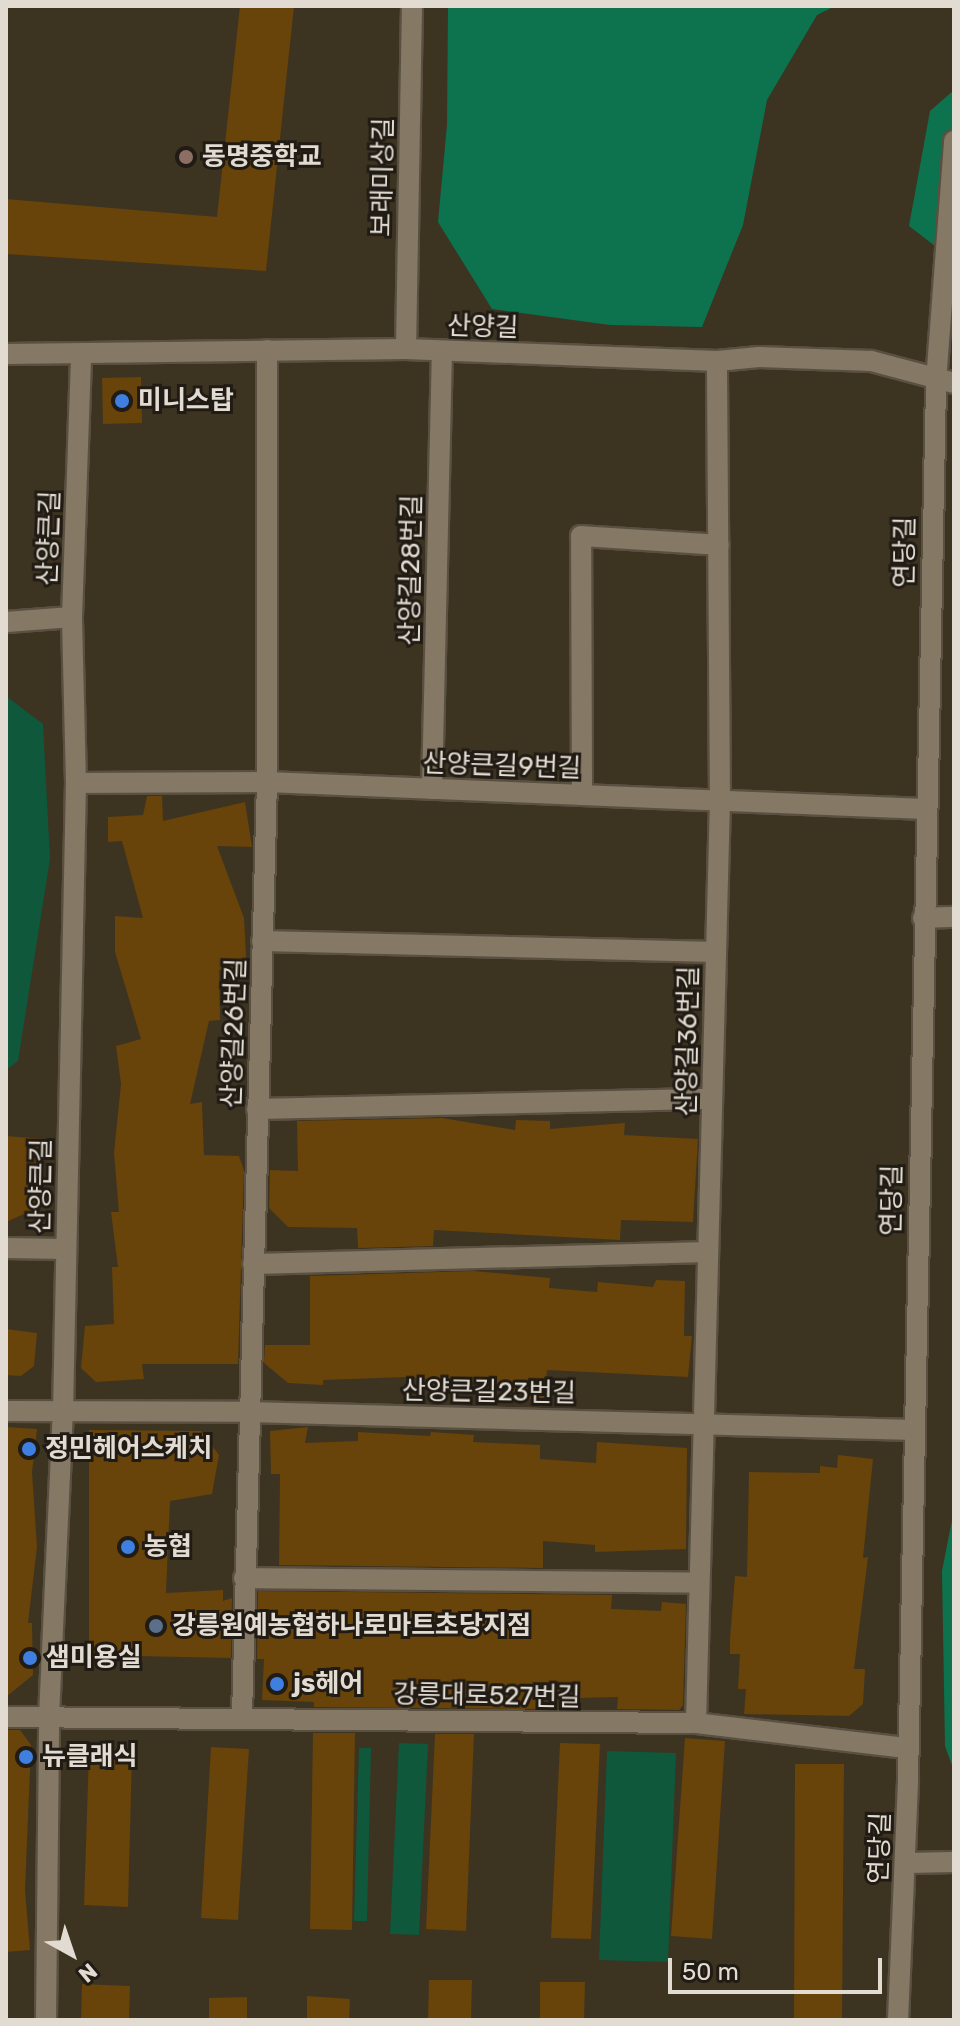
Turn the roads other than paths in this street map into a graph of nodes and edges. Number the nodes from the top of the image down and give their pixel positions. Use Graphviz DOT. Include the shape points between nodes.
graph roads {
  1 [pos="412,6"];
  2 [pos="954,141"];
  3 [pos="406,349"];
  4 [pos="267,350"];
  5 [pos="442,352"];
  6 [pos="81,353"];
  7 [pos="6,354"];
  8 [pos="717,361"];
  9 [pos="945,382"];
  10 [pos="719,545"];
  11 [pos="72,617"];
  12 [pos="6,622"];
  13 [pos="267,782"];
  14 [pos="76,783"];
  15 [pos="432,789"];
  16 [pos="582,795"];
  17 [pos="720,801"];
  18 [pos="925,809"];
  19 [pos="954,917"];
  20 [pos="923,918"];
  21 [pos="262,941"];
  22 [pos="716,952"];
  23 [pos="712,1099"];
  24 [pos="257,1109"];
  25 [pos="6,1248"];
  26 [pos="65,1249"];
  27 [pos="708,1252"];
  28 [pos="253,1264"];
  29 [pos="6,1411"];
  30 [pos="249,1412"];
  31 [pos="63,1413"];
  32 [pos="704,1423"];
  33 [pos="914,1430"];
  34 [pos="244,1578"];
  35 [pos="699,1583"];
  36 [pos="6,1717"];
  37 [pos="49,1717"];
  38 [pos="242,1717"];
  39 [pos="696,1723"];
  40 [pos="907,1748"];
  41 [pos="954,1862"];
  42 [pos="906,1863"];
  43 [pos="46,2020"];
  44 [pos="898,2020"];
  1 -- 3 [label="street, 보래미상길"];
  2 -- 9 [label="street, 연당길"];
  3 -- 4 [label="street, 산양길"];
  3 -- 5 [label="street, 산양길"];
  4 -- 6 [label="street, 산양길"];
  4 -- 13 [label="street, 산양길26번길"];
  5 -- 8 [label="street, 산양길"];
  5 -- 15 [label="street, 산양길28번길"];
  6 -- 7 [label="street, 산양길"];
  6 -- 11 [label="street, 산양큰길"];
  8 -- 9 [label="street, 산양길" via="871,361"];
  8 -- 10 [label="street, 산양길36번길"];
  9 -- 18 [label="street, 연당길"];
  10 -- 16 [label="street" via="581,536"];
  10 -- 17 [label="street, 산양길36번길"];
  11 -- 12 [label="street"];
  11 -- 14 [label="street, 산양큰길"];
  13 -- 14 [label="street, 산양큰길9번길"];
  13 -- 15 [label="street, 산양큰길9번길"];
  13 -- 21 [label="street, 산양길26번길"];
  14 -- 26 [label="street, 산양큰길"];
  15 -- 16 [label="street, 산양큰길9번길"];
  16 -- 17 [label="street, 산양큰길9번길"];
  17 -- 18 [label="street, 산양큰길9번길"];
  17 -- 22 [label="street, 산양길36번길"];
  18 -- 20 [label="street, 연당길"];
  19 -- 20 [label="street"];
  20 -- 33 [label="street, 연당길"];
  21 -- 22 [label="street"];
  21 -- 24 [label="street, 산양길26번길"];
  22 -- 23 [label="street, 산양길36번길"];
  23 -- 24 [label="street"];
  23 -- 27 [label="street, 산양길36번길"];
  24 -- 28 [label="street, 산양길26번길"];
  25 -- 26 [label="street"];
  26 -- 31 [label="street, 산양큰길"];
  27 -- 28 [label="street"];
  27 -- 32 [label="street, 산양길36번길"];
  28 -- 30 [label="street, 산양길26번길"];
  29 -- 31 [label="street, 산양큰길23번길"];
  30 -- 31 [label="street, 산양큰길23번길"];
  30 -- 32 [label="street, 산양큰길23번길"];
  30 -- 34 [label="street, 산양길26번길"];
  31 -- 37 [label="street, 산양큰길"];
  32 -- 33 [label="street, 산양큰길23번길"];
  32 -- 35 [label="street, 산양길36번길"];
  33 -- 40 [label="street, 연당길"];
  34 -- 35 [label="street"];
  34 -- 38 [label="street, 산양길26번길"];
  35 -- 39 [label="street, 산양길36번길"];
  36 -- 37 [label="street, 강릉대로527번길"];
  37 -- 38 [label="street, 강릉대로527번길"];
  37 -- 43 [label="street, 산양큰길"];
  38 -- 39 [label="street, 강릉대로527번길"];
  39 -- 40 [label="street, 강릉대로527번길"];
  40 -- 42 [label="street, 연당길"];
  41 -- 42 [label="street"];
  42 -- 44 [label="street, 연당길"];
}
